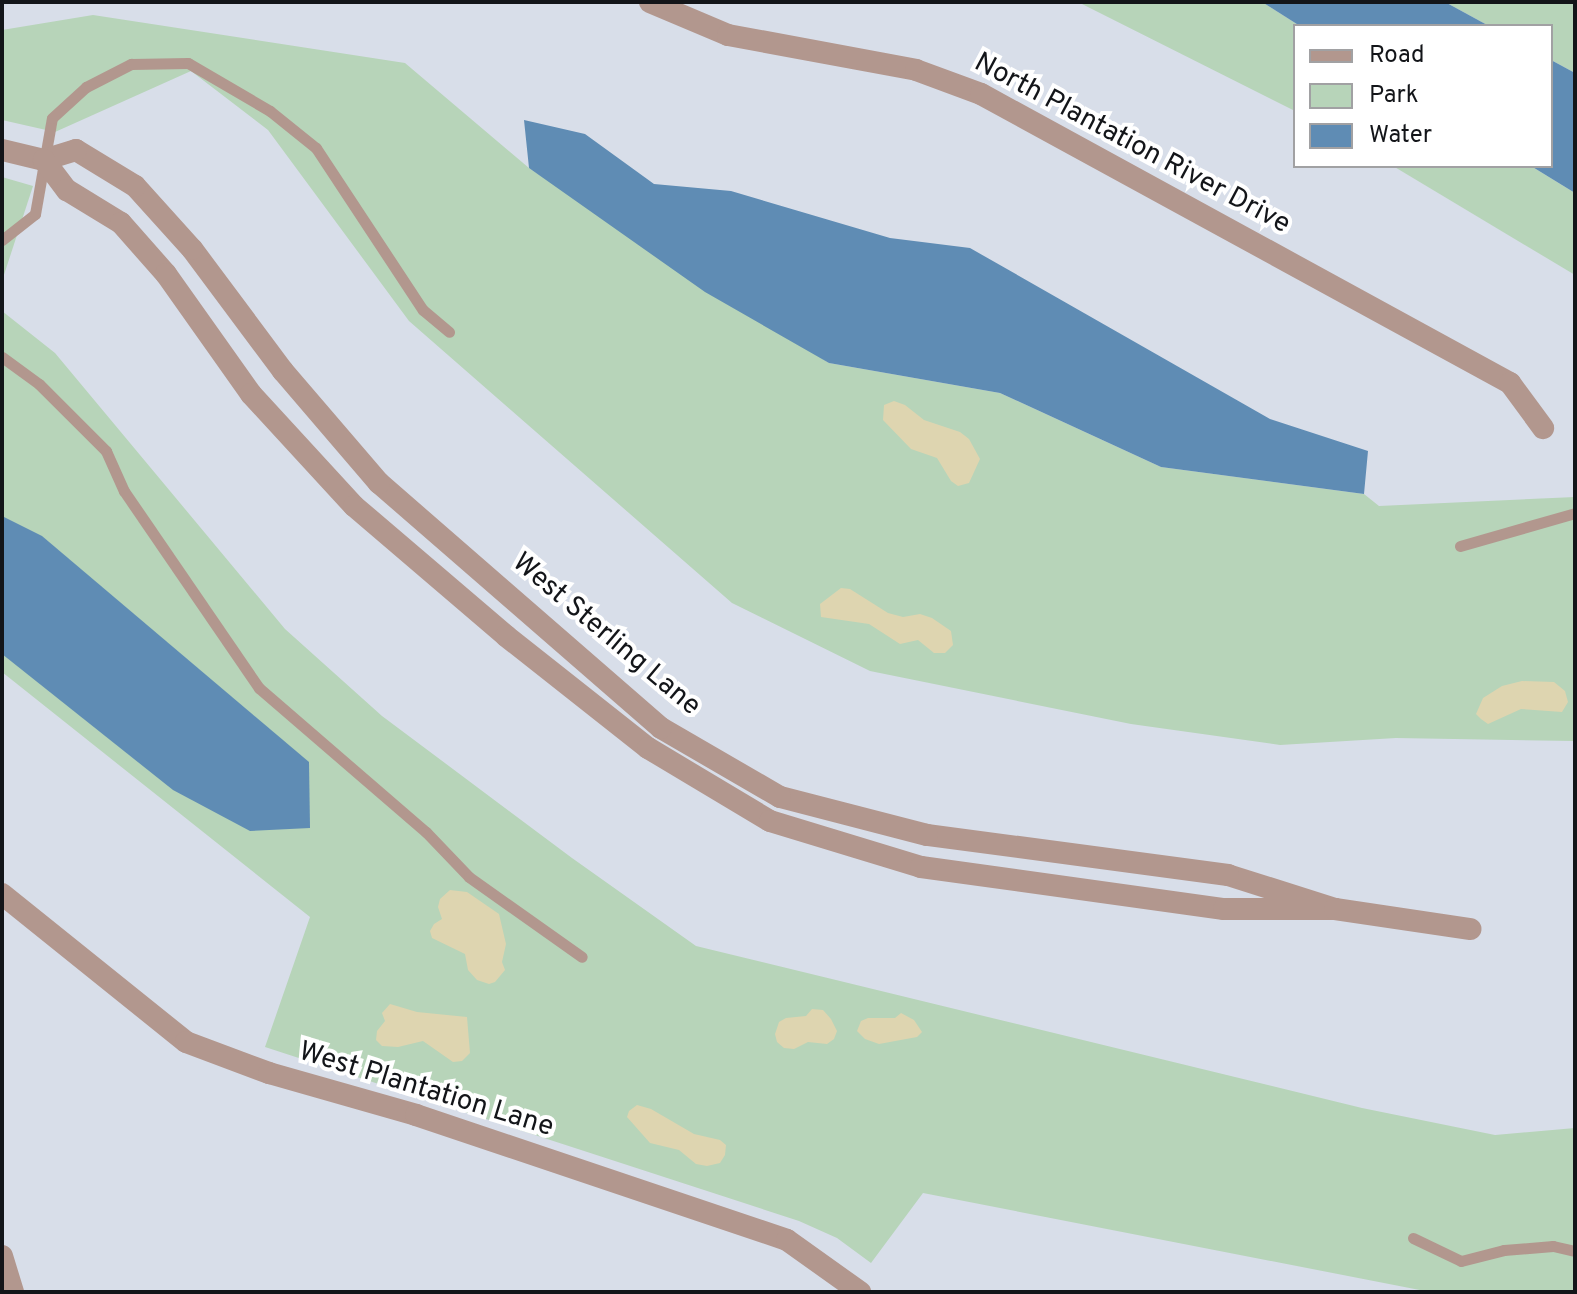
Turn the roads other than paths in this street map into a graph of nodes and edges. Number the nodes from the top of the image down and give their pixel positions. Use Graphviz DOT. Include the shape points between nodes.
graph roads {
  1 [pos="650,2"];
  2 [pos="2,150"];
  3 [pos="44,160"];
  4 [pos="2,240"];
  5 [pos="449,332"];
  6 [pos="2,357"];
  7 [pos="1543,428"];
  8 [pos="1575,513"];
  9 [pos="1460,546"];
  10 [pos="2,894"];
  11 [pos="1335,909"];
  12 [pos="1471,929"];
  13 [pos="582,957"];
  14 [pos="1413,1238"];
  15 [pos="1575,1251"];
  16 [pos="2,1256"];
  17 [pos="13,1292"];
  18 [pos="860,1292"];
  1 -- 7 [label="street, North Plantation River Drive" via="728,35 916,70 981,94 1510,383"];
  2 -- 3 [label="street, West Sterling Lane"];
  3 -- 4 [label="lane" via="35,214"];
  3 -- 5 [label="lane" via="52,118 86,87 131,64 188,63 270,111 316,148 423,310"];
  3 -- 11 [label="street, West Sterling Lane" via="67,190 130,233 166,274 251,394 354,506 648,748 770,821 921,867 1224,909"];
  3 -- 11 [label="street, West Sterling Lane" via="76,150 135,186 192,249 283,371 379,483 661,728 780,797 927,835 1228,875"];
  6 -- 13 [label="lane" via="39,384 106,451 124,491 259,688 426,832 469,877"];
  8 -- 9 [label="lane"];
  10 -- 18 [label="street, West Plantation Lane" via="186,1042 787,1240"];
  11 -- 12 [label="street, West Sterling Lane"];
  14 -- 15 [label="lane" via="1461,1261 1504,1250 1553,1246"];
  16 -- 17 [label="street"];
}
